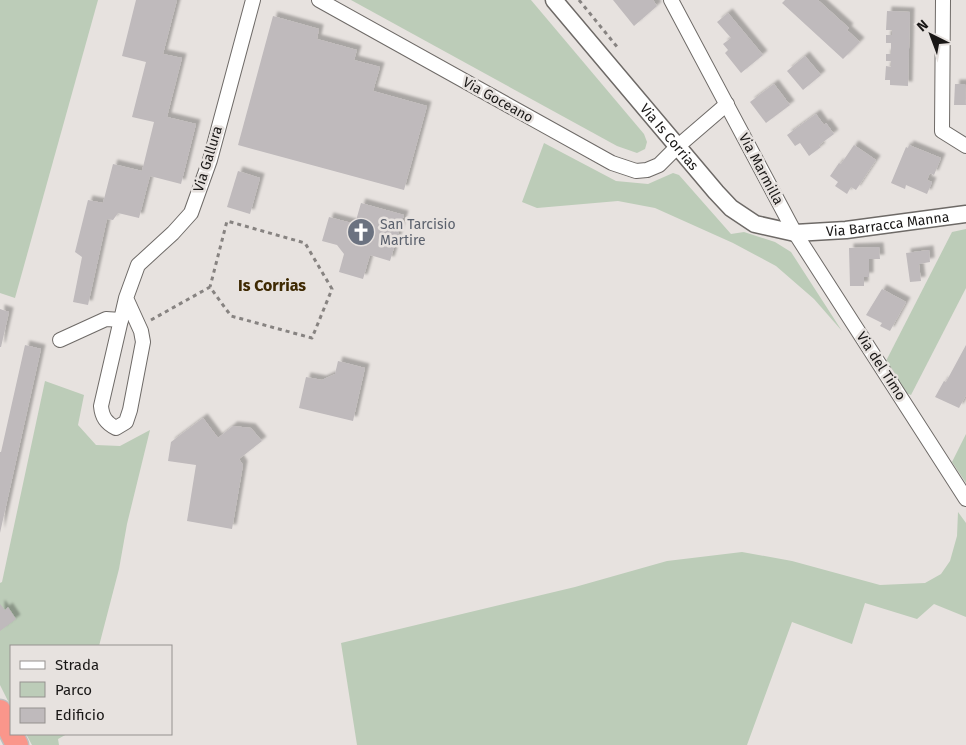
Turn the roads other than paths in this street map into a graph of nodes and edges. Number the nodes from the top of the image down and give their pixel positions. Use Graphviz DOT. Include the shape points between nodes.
graph roads {
  1 [pos="253,0"];
  2 [pos="319,0"];
  3 [pos="554,0"];
  4 [pos="671,0"];
  5 [pos="943,0"];
  6 [pos="727,104"];
  7 [pos="966,146"];
  8 [pos="677,147"];
  9 [pos="966,214"];
  10 [pos="802,233"];
  11 [pos="126,298"];
  12 [pos="121,320"];
  13 [pos="60,340"];
  14 [pos="966,499"];
  15 [pos="0,711"];
  16 [pos="10,731"];
  1 -- 11 [label="street, Via Gallura" via="210,160 191,213 138,265"];
  2 -- 8 [label="street, Via Goceano" via="612,163 636,171 647,170 660,165"];
  3 -- 8 [label="street, Via Is Corrias"];
  4 -- 6 [label="street, Via Marmilla"];
  5 -- 7 [label="street" via="942,131"];
  6 -- 8 [label="street"];
  6 -- 10 [label="street, Via Marmilla"];
  8 -- 10 [label="street, Via Is Corrias" via="741,217 755,224"];
  9 -- 10 [label="street, Via Barracca Manna"];
  10 -- 14 [label="street, Via del Timo"];
  11 -- 12 [label="street, Via Gallura"];
  11 -- 12 [label="street, Via Gallura" via="143,342 130,410 126,422 116,428 108,424 101,406"];
  12 -- 13 [label="street" via="106,319"];
  15 -- 16 [label="highway"];
}
